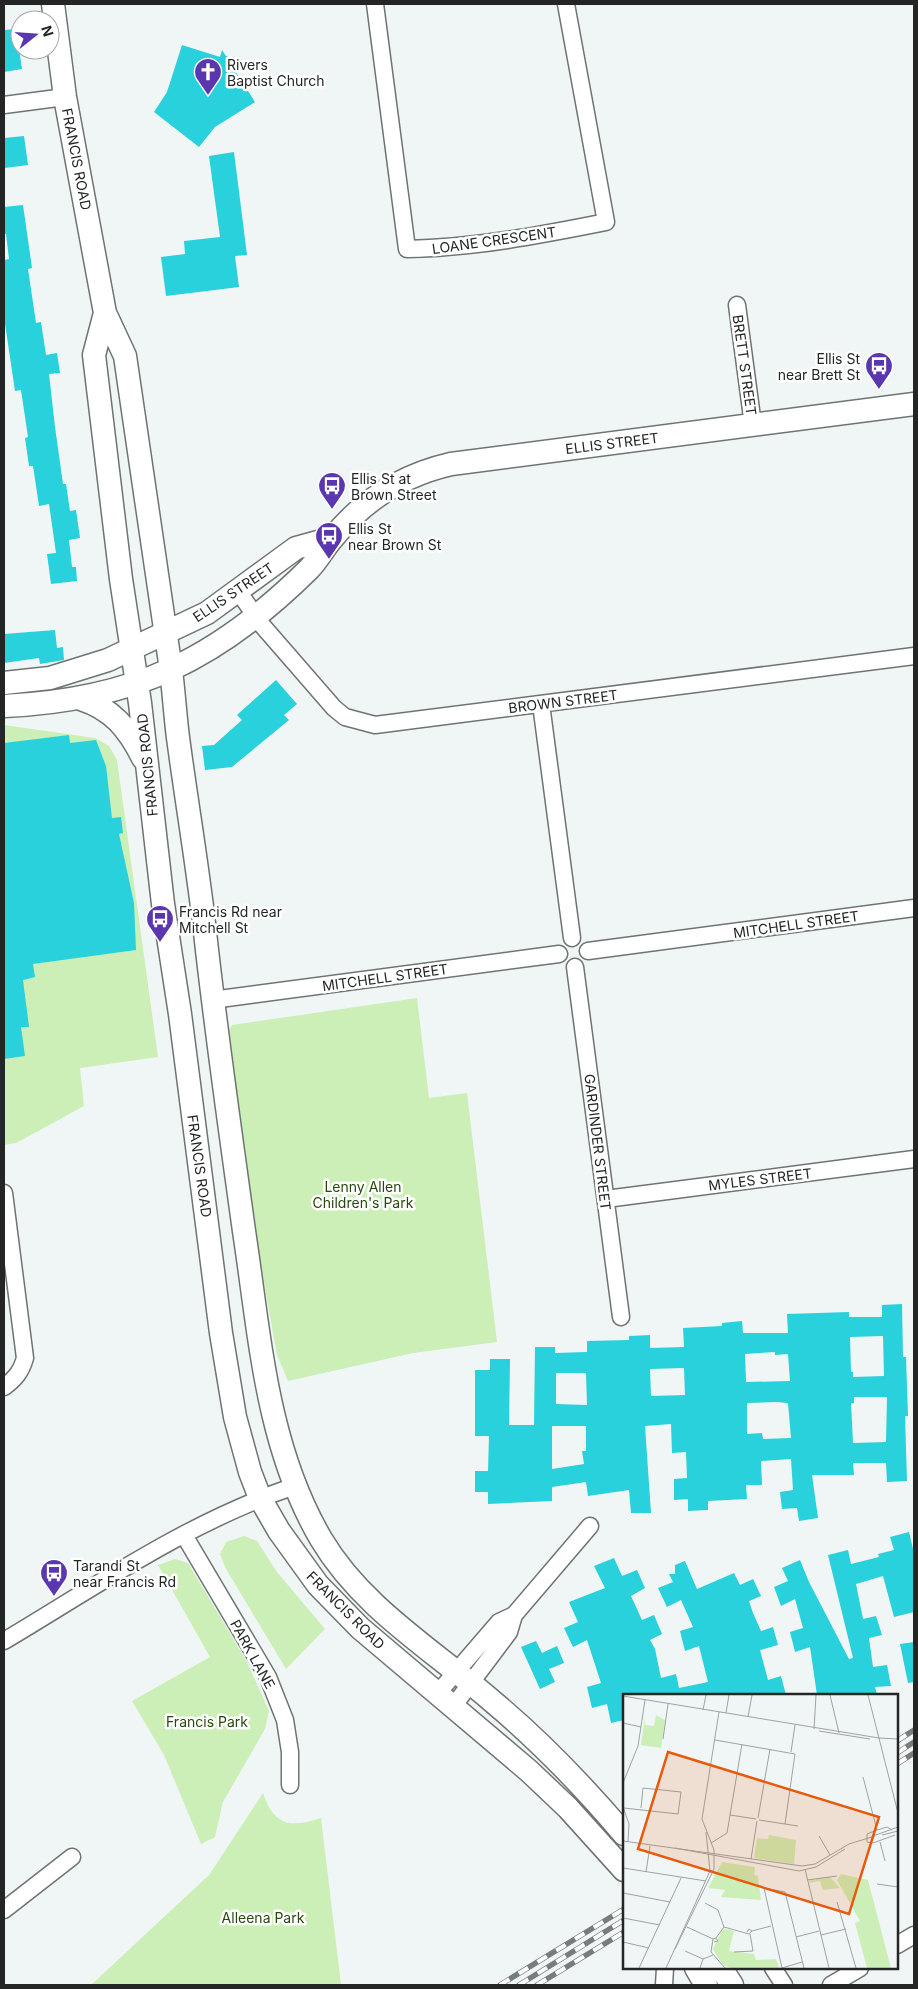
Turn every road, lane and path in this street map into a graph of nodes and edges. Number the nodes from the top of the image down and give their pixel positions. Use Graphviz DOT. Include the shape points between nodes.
graph roads {
  1 [pos="53,4"];
  2 [pos="375,4"];
  3 [pos="566,4"];
  4 [pos="65,97"];
  5 [pos="4,105"];
  6 [pos="737,304"];
  7 [pos="105,313"];
  8 [pos="914,404"];
  9 [pos="754,425"];
  10 [pos="332,538"];
  11 [pos="238,592"];
  12 [pos="256,617"];
  13 [pos="166,633"];
  14 [pos="133,648"];
  15 [pos="914,656"];
  16 [pos="171,669"];
  17 [pos="4,683"];
  18 [pos="138,683"];
  19 [pos="80,699"];
  20 [pos="540,704"];
  21 [pos="4,706"];
  22 [pos="148,768"];
  23 [pos="914,908"];
  24 [pos="572,938"];
  25 [pos="588,951"];
  26 [pos="559,954"];
  27 [pos="576,967"];
  28 [pos="212,1000"];
  29 [pos="914,1159"];
  30 [pos="4,1193"];
  31 [pos="606,1199"];
  32 [pos="621,1317"];
  33 [pos="4,1387"];
  34 [pos="295,1486"];
  35 [pos="260,1498"];
  36 [pos="590,1526"];
  37 [pos="184,1535"];
  38 [pos="4,1641"];
  39 [pos="464,1678"];
  40 [pos="445,1701"];
  41 [pos="290,1785"];
  42 [pos="623,1833"];
  43 [pos="72,1857"];
  44 [pos="623,1869"];
  45 [pos="4,1910"];
  46 [pos="914,1935"];
  47 [pos="898,1944"];
  48 [pos="665,1969"];
  49 [pos="722,1969"];
  50 [pos="775,1969"];
  51 [pos="858,1969"];
  52 [pos="664,1985"];
  53 [pos="732,1985"];
  54 [pos="784,1985"];
  55 [pos="831,1985"];
  1 -- 4 [label="main road, FRANCIS ROAD"];
  2 -- 3 [label="street, LOANE CRESCENT" via="407,250 434,249 606,222"];
  4 -- 5 [label="street"];
  4 -- 7 [label="main road, FRANCIS ROAD"];
  6 -- 9 [label="street, BRETT STREET"];
  7 -- 13 [label="main road, FRANCIS ROAD" via="125,356"];
  7 -- 14 [label="main road, FRANCIS ROAD" via="94,355 121,579"];
  8 -- 9 [label="main road, ELLIS STREET"];
  9 -- 10 [label="main road, ELLIS STREET" via="451,464 426,470 380,493"];
  10 -- 11 [label="main road, ELLIS STREET" via="296,548"];
  10 -- 12 [label="main road, ELLIS STREET" via="312,567"];
  11 -- 12 [label="street, BROWN STREET"];
  11 -- 13 [label="main road, ELLIS STREET"];
  12 -- 16 [label="main road, ELLIS STREET" via="196,658"];
  12 -- 20 [label="street, BROWN STREET" via="322,696 345,717 358,721 375,725"];
  13 -- 14 [label="main road, ELLIS STREET"];
  13 -- 16 [label="main road, FRANCIS ROAD"];
  14 -- 17 [label="main road, ELLIS STREET" via="70,673"];
  14 -- 18 [label="main road, FRANCIS ROAD"];
  15 -- 20 [label="street, BROWN STREET"];
  16 -- 18 [label="main road, ELLIS STREET"];
  16 -- 28 [label="main road, FRANCIS ROAD"];
  18 -- 19 [label="main road, ELLIS STREET"];
  18 -- 22 [label="main road, FRANCIS ROAD"];
  19 -- 21 [label="main road, ELLIS STREET"];
  19 -- 22 [label="main road" via="95,704 118,719 132,736"];
  20 -- 24 [label="street"];
  22 -- 35 [label="main road, FRANCIS ROAD" via="163,904 228,1381 242,1446"];
  23 -- 25 [label="street, MITCHELL STREET"];
  24 -- 25 [label="street" via="584,943"];
  24 -- 26 [label="street" via="564,942"];
  25 -- 27 [label="street" via="586,960"];
  26 -- 27 [label="street" via="563,962"];
  26 -- 28 [label="street, MITCHELL STREET"];
  27 -- 31 [label="street, GARDINDER STREET"];
  28 -- 34 [label="main road, FRANCIS ROAD" via="265,1376 275,1424"];
  29 -- 31 [label="street, MYLES STREET"];
  30 -- 33 [label="street" via="25,1358 16,1378"];
  31 -- 32 [label="street, GARDINDER STREET"];
  34 -- 35 [label="street"];
  34 -- 39 [label="main road, FRANCIS ROAD" via="320,1537 338,1564 404,1632"];
  35 -- 37 [label="street"];
  35 -- 40 [label="main road, FRANCIS ROAD" via="318,1585 360,1628"];
  36 -- 39 [label="street" via="514,1615 499,1622"];
  37 -- 38 [label="street"];
  37 -- 41 [label="street, PARK LANE" via="268,1677 285,1720 290,1752"];
  39 -- 40 [label="street"];
  39 -- 42 [label="main road, FRANCIS ROAD" via="562,1765"];
  40 -- 44 [label="main road, FRANCIS ROAD" via="529,1771 568,1808"];
  43 -- 45 [label="street"];
  46 -- 47 [label="street"];
  48 -- 52 [label="street"];
  49 -- 53 [label="main road"];
  50 -- 54 [label="street"];
  51 -- 55 [label="street"];
}
